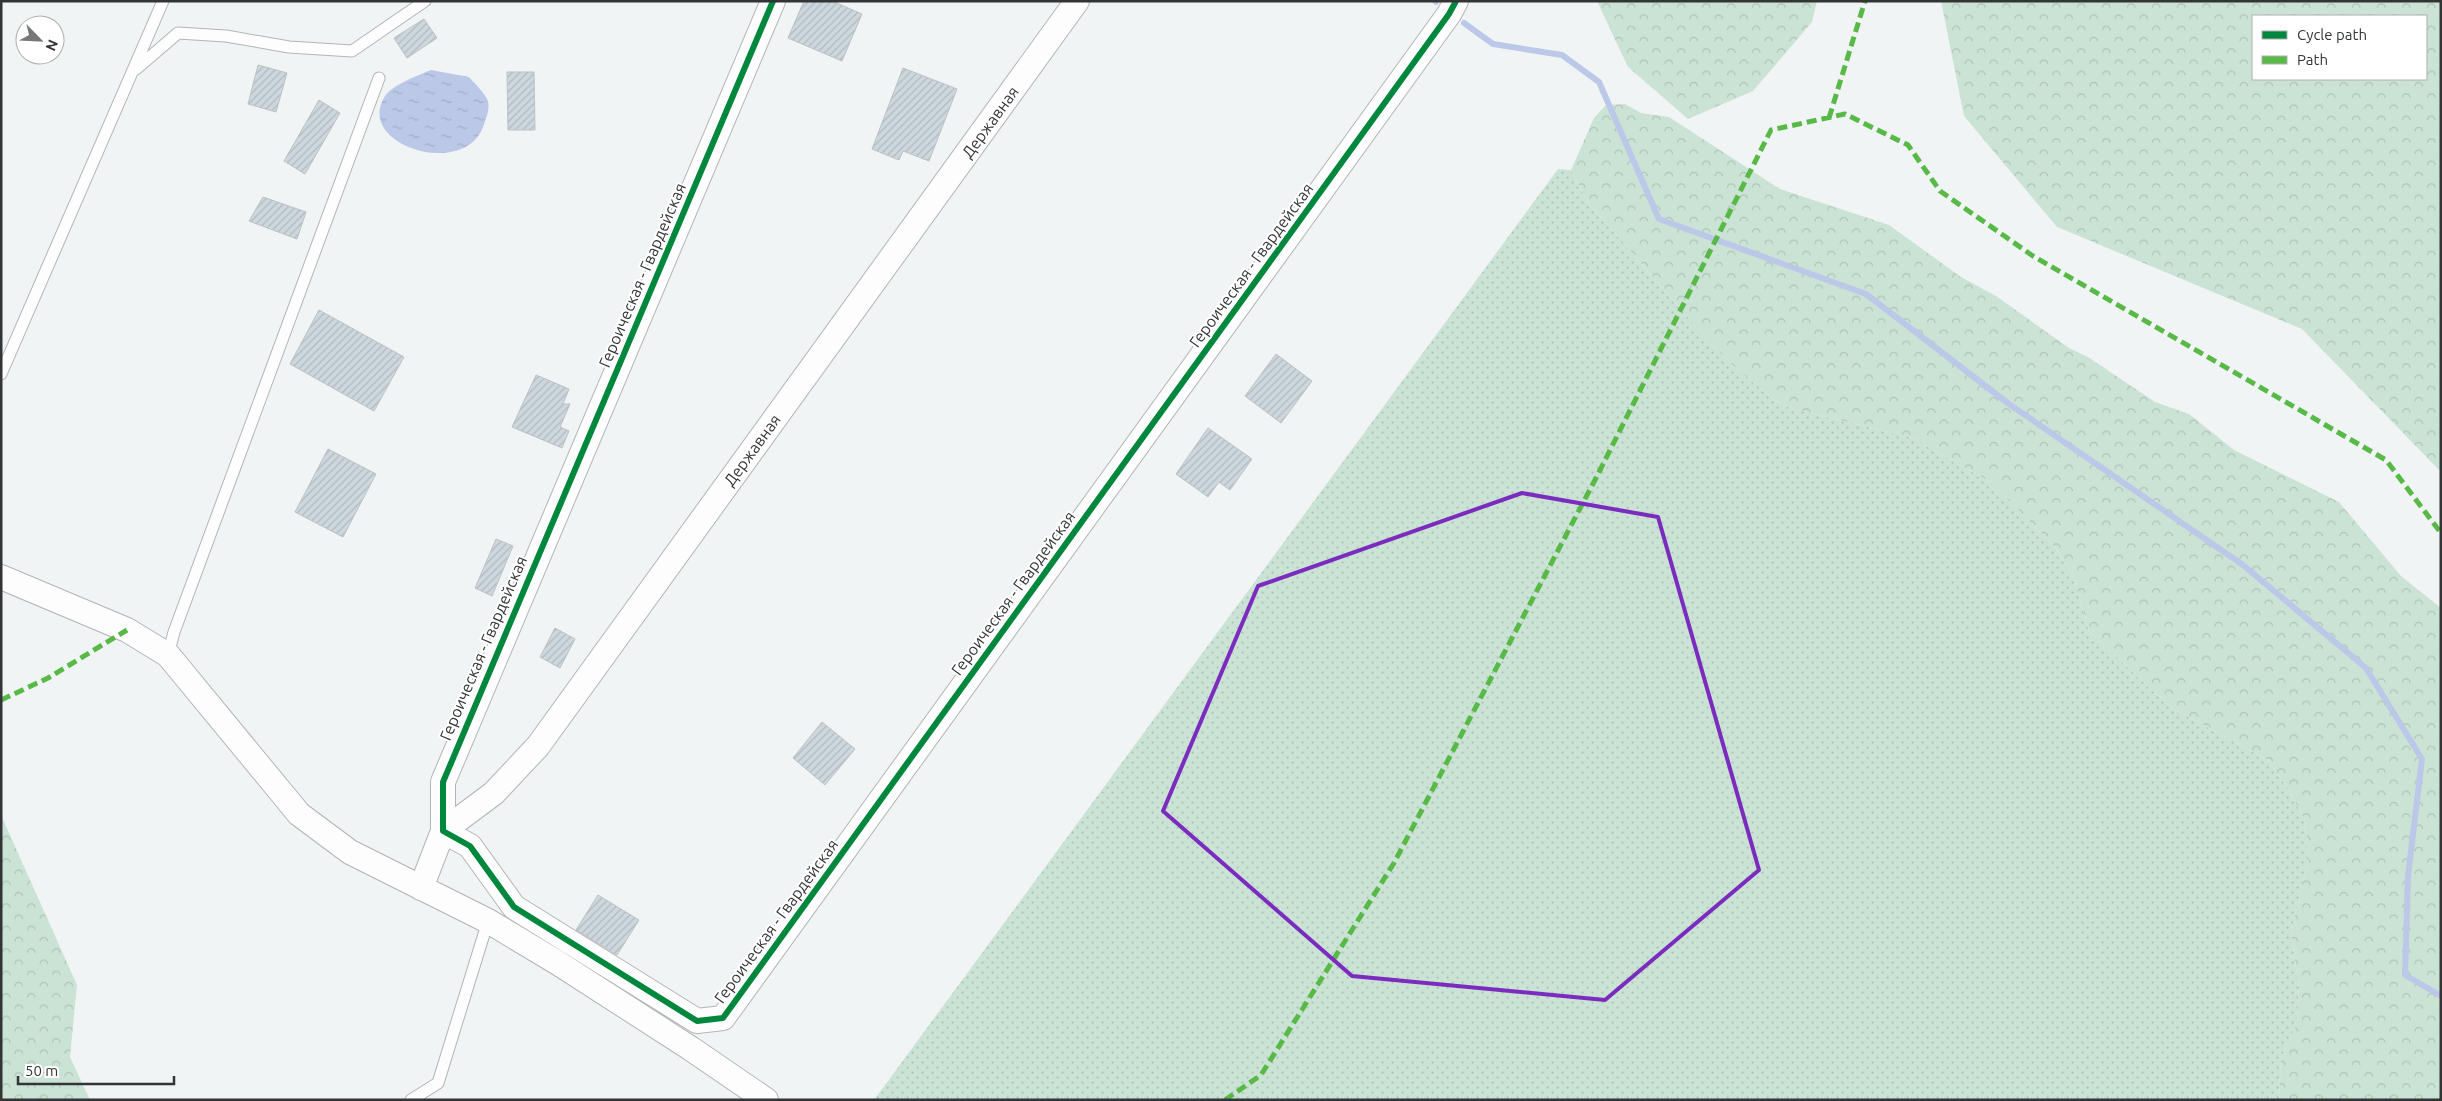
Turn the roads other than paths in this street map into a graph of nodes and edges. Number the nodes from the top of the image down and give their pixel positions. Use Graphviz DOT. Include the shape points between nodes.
graph roads {
  1 [pos="163,1"];
  2 [pos="425,1"];
  3 [pos="774,1"];
  4 [pos="1077,1"];
  5 [pos="1456,1"];
  6 [pos="130,74"];
  7 [pos="378,78"];
  8 [pos="1,374"];
  9 [pos="1,577"];
  10 [pos="168,655"];
  11 [pos="444,831"];
  12 [pos="420,888"];
  13 [pos="488,921"];
  14 [pos="411,1100"];
  15 [pos="766,1100"];
  1 -- 6 [label="lane"];
  2 -- 6 [label="lane" via="352,50 289,47 226,36 178,33"];
  3 -- 11 [label="street, Героическая - Гвардейская" via="446,773 443,782"];
  4 -- 11 [label="street, Державная" via="538,746 494,793"];
  5 -- 11 [label="street, Героическая - Гвардейская" via="724,1018 696,1021 514,907 470,846"];
  6 -- 8 [label="lane"];
  7 -- 10 [label="lane" via="180,613"];
  9 -- 10 [label="street" via="127,630"];
  10 -- 12 [label="street" via="299,814 350,852"];
  11 -- 12 [label="street, Державная"];
  12 -- 13 [label="street"];
  13 -- 14 [label="lane" via="438,1083"];
  13 -- 15 [label="street" via="583,979"];
}
